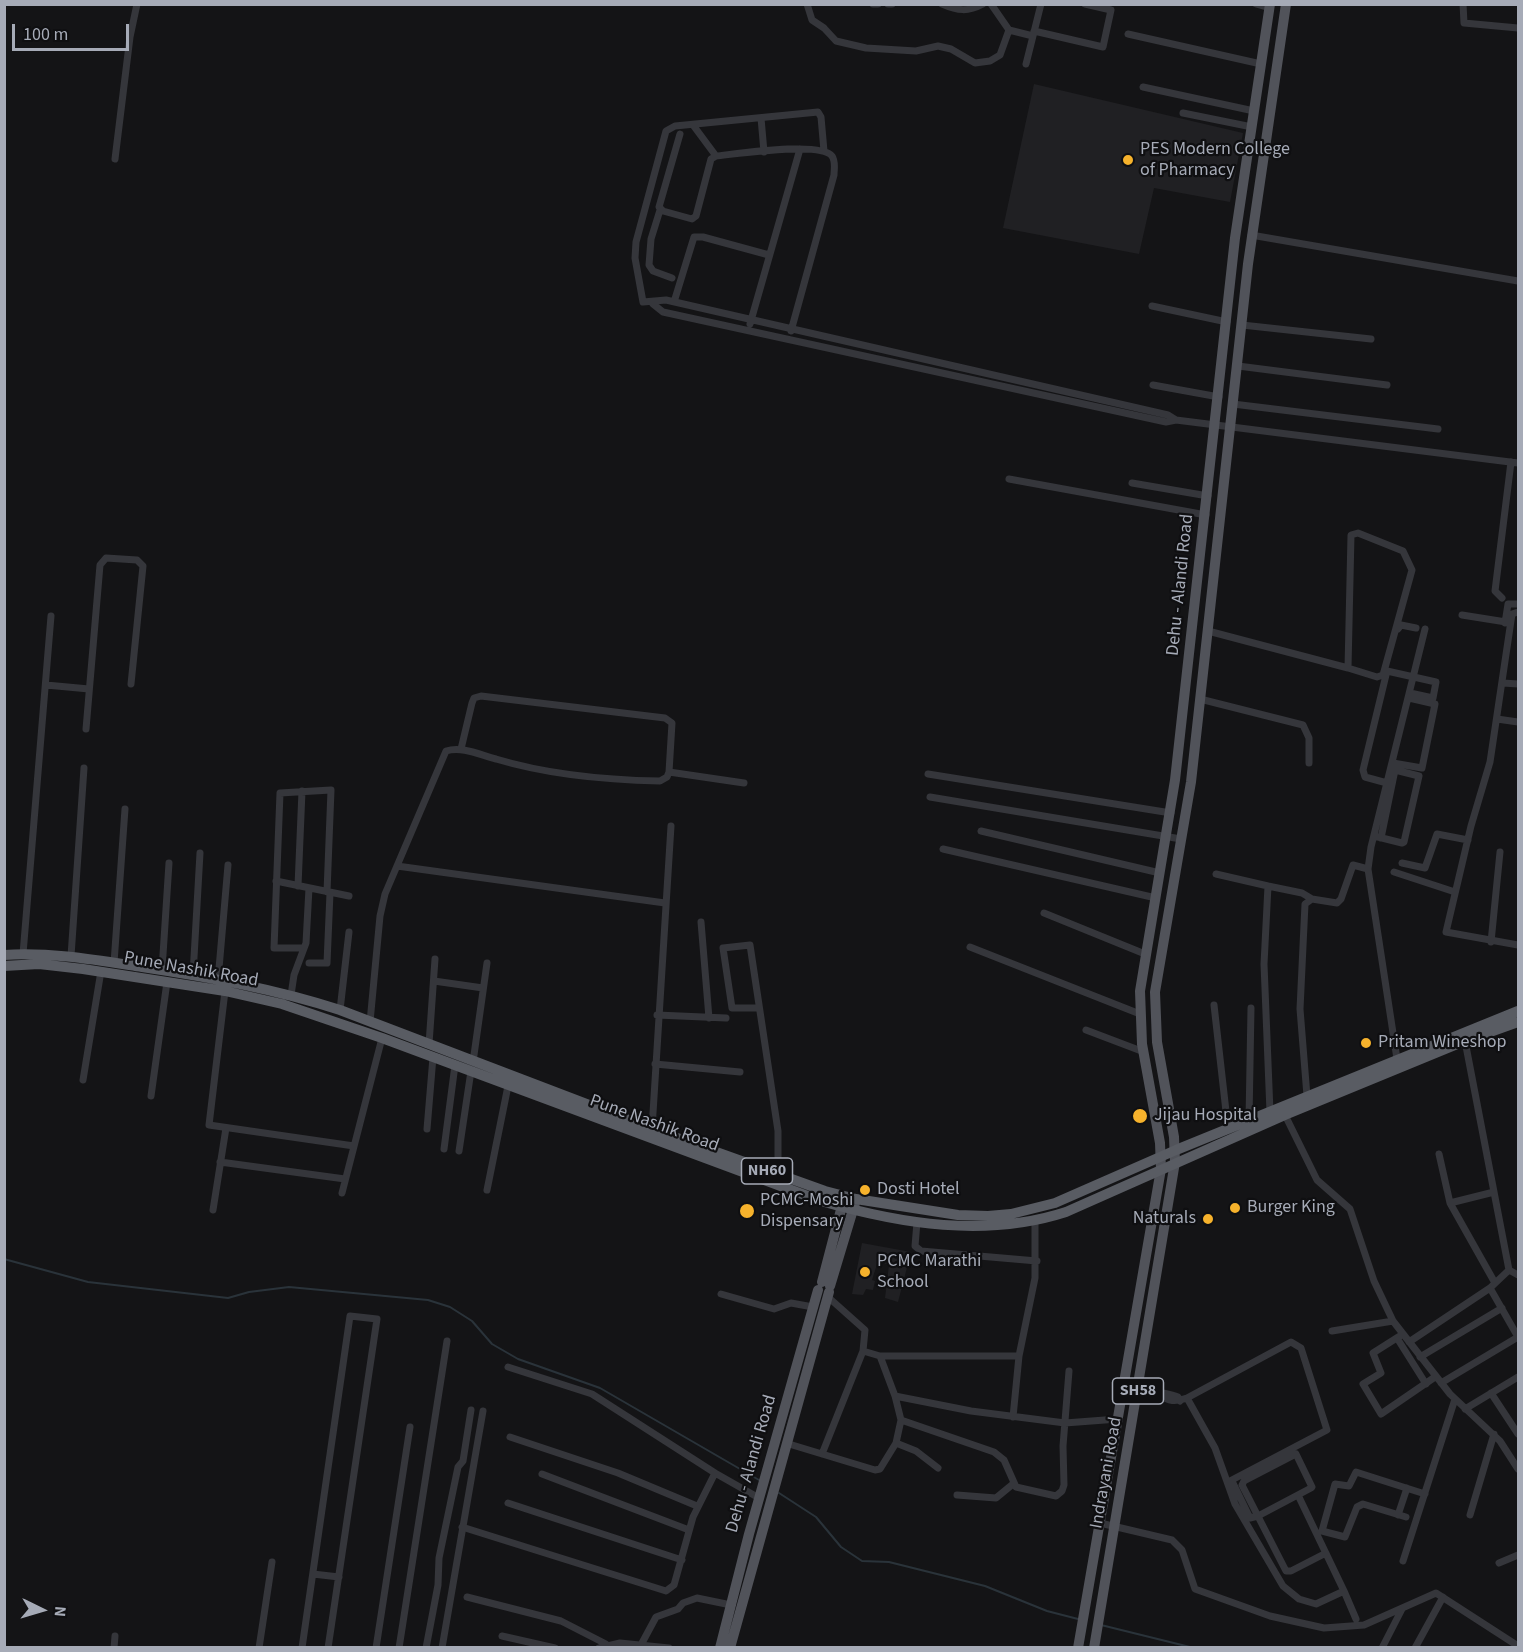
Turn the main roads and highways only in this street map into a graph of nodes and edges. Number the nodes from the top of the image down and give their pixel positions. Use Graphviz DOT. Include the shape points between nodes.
graph roads {
  1 [pos="1286,4"];
  2 [pos="1270,6"];
  3 [pos="4,955"];
  4 [pos="4,966"];
  5 [pos="1518,1011"];
  6 [pos="1518,1022"];
  7 [pos="472,1066"];
  8 [pos="1176,1150"];
  9 [pos="1160,1157"];
  10 [pos="1175,1162"];
  11 [pos="1161,1169"];
  12 [pos="848,1203"];
  13 [pos="825,1289"];
  14 [pos="720,1647"];
  15 [pos="730,1647"];
  16 [pos="1078,1647"];
  17 [pos="1094,1647"];
  1 -- 8 [label="main road, Dehu - Alandi Road" via="1251,235 1200,699 1155,1000 1157,1042"];
  2 -- 9 [label="main road, Dehu - Alandi Road" via="1235,238 1171,813 1145,954 1140,1014"];
  3 -- 7 [label="highway, Pune Nashik Road / NH60" via="71,956 291,995 429,1044"];
  4 -- 7 [label="highway, Pune Nashik Road / NH60" via="39,964 101,971 225,991 290,1006 455,1065"];
  5 -- 8 [label="highway, Pune Nashik Road / NH60"];
  6 -- 10 [label="highway, Pune Nashik Road / NH60"];
  7 -- 12 [label="highway, Pune Nashik Road / NH60"];
  7 -- 12 [label="highway, Pune Nashik Road / NH60" via="508,1086 747,1176"];
  8 -- 9 [label="highway, Pune Nashik Road / NH60"];
  8 -- 10 [label="main road, Dehu - Alandi Road"];
  9 -- 11 [label="main road, Dehu - Alandi Road"];
  9 -- 12 [label="highway, Pune Nashik Road / NH60" via="1055,1203 1011,1214 958,1215"];
  10 -- 11 [label="highway, Pune Nashik Road / NH60"];
  10 -- 17 [label="main road, Indrayani Road / SH58"];
  11 -- 12 [label="highway, Pune Nashik Road / NH60" via="1066,1212 1035,1221 987,1227 917,1222"];
  11 -- 16 [label="main road, Indrayani Road / SH58"];
  12 -- 13 [label="main road, Dehu - Alandi Road"];
  13 -- 14 [label="main road, Dehu - Alandi Road" via="813,1307"];
  13 -- 15 [label="main road, Dehu - Alandi Road" via="789,1444"];
}
